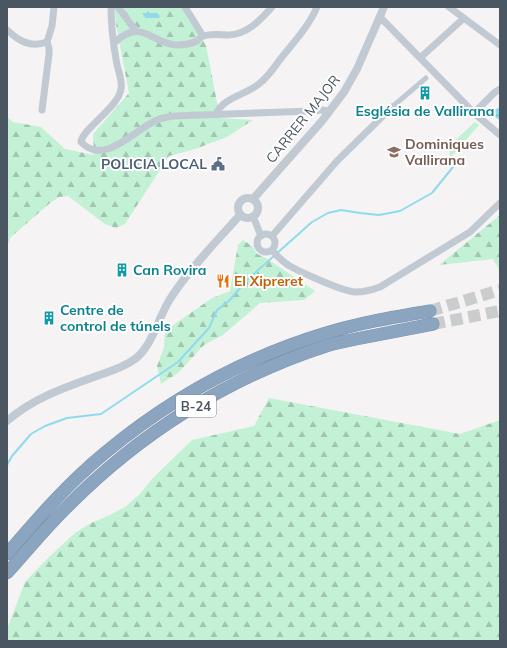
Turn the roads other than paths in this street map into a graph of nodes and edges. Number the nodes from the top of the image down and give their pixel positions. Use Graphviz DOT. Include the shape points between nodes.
graph roads {
  1 [pos="54,7"];
  2 [pos="111,7"];
  3 [pos="118,7"];
  4 [pos="185,7"];
  5 [pos="272,7"];
  6 [pos="317,7"];
  7 [pos="384,7"];
  8 [pos="449,7"];
  9 [pos="380,17"];
  10 [pos="464,18"];
  11 [pos="137,31"];
  12 [pos="9,34"];
  13 [pos="204,36"];
  14 [pos="47,42"];
  15 [pos="114,43"];
  16 [pos="500,45"];
  17 [pos="420,58"];
  18 [pos="429,75"];
  19 [pos="500,89"];
  20 [pos="392,107"];
  21 [pos="42,110"];
  22 [pos="312,111"];
  23 [pos="329,111"];
  24 [pos="474,112"];
  25 [pos="216,114"];
  26 [pos="322,121"];
  27 [pos="500,135"];
  28 [pos="253,199"];
  29 [pos="500,203"];
  30 [pos="240,215"];
  31 [pos="253,216"];
  32 [pos="261,236"];
  33 [pos="272,236"];
  34 [pos="272,250"];
  35 [pos="430,311"];
  36 [pos="434,324"];
  37 [pos="7,420"];
  38 [pos="7,554"];
  39 [pos="7,573"];
  1 -- 14 [label="street"];
  2 -- 15 [label="street"];
  3 -- 11 [label="street"];
  4 -- 13 [label="street"];
  5 -- 13 [label="street" via="249,29 238,34"];
  6 -- 25 [label="street" via="312,18 264,79 252,89 219,107"];
  7 -- 9 [label="street, CARRER MAJOR"];
  8 -- 10 [label="street"];
  9 -- 17 [label="street"];
  9 -- 23 [label="street, CARRER MAJOR" via="348,88"];
  10 -- 16 [label="street"];
  10 -- 17 [label="street"];
  11 -- 13 [label="street" via="174,45 195,42"];
  11 -- 15 [label="street" via="120,37"];
  12 -- 14 [label="street" via="31,44"];
  14 -- 21 [label="street" via="49,54"];
  15 -- 25 [label="street" via="121,90 111,106 83,135 81,142 89,149 103,150 119,145 161,118"];
  17 -- 18 [label="street"];
  18 -- 20 [label="street"];
  18 -- 24 [label="street"];
  19 -- 24 [label="street"];
  20 -- 33 [label="street" via="337,161"];
  22 -- 23 [label="street"];
  22 -- 25 [label="street"];
  22 -- 26 [label="street"];
  23 -- 26 [label="street, CARRER MAJOR"];
  24 -- 27 [label="street"];
  26 -- 28 [label="street, CARRER MAJOR"];
  28 -- 30 [label="street" via="246,197 240,200 237,206"];
  28 -- 31 [label="street" via="258,210"];
  29 -- 34 [label="street" via="470,232 380,287 370,290 354,292 326,282 289,265"];
  30 -- 31 [label="street" via="246,218"];
  30 -- 37 [label="street" via="176,289 147,345 136,358 119,368 44,397"];
  31 -- 32 [label="street"];
  32 -- 33 [label="street"];
  32 -- 34 [label="street" via="257,243 259,249 267,252"];
  33 -- 34 [label="street" via="275,242"];
  35 -- 38 [label="highway, B-24" via="323,334 263,356 195,390 151,418 106,452 60,494"];
  36 -- 39 [label="highway, B-24" via="328,346 275,365 203,401 162,427 112,465 64,510"];
}
